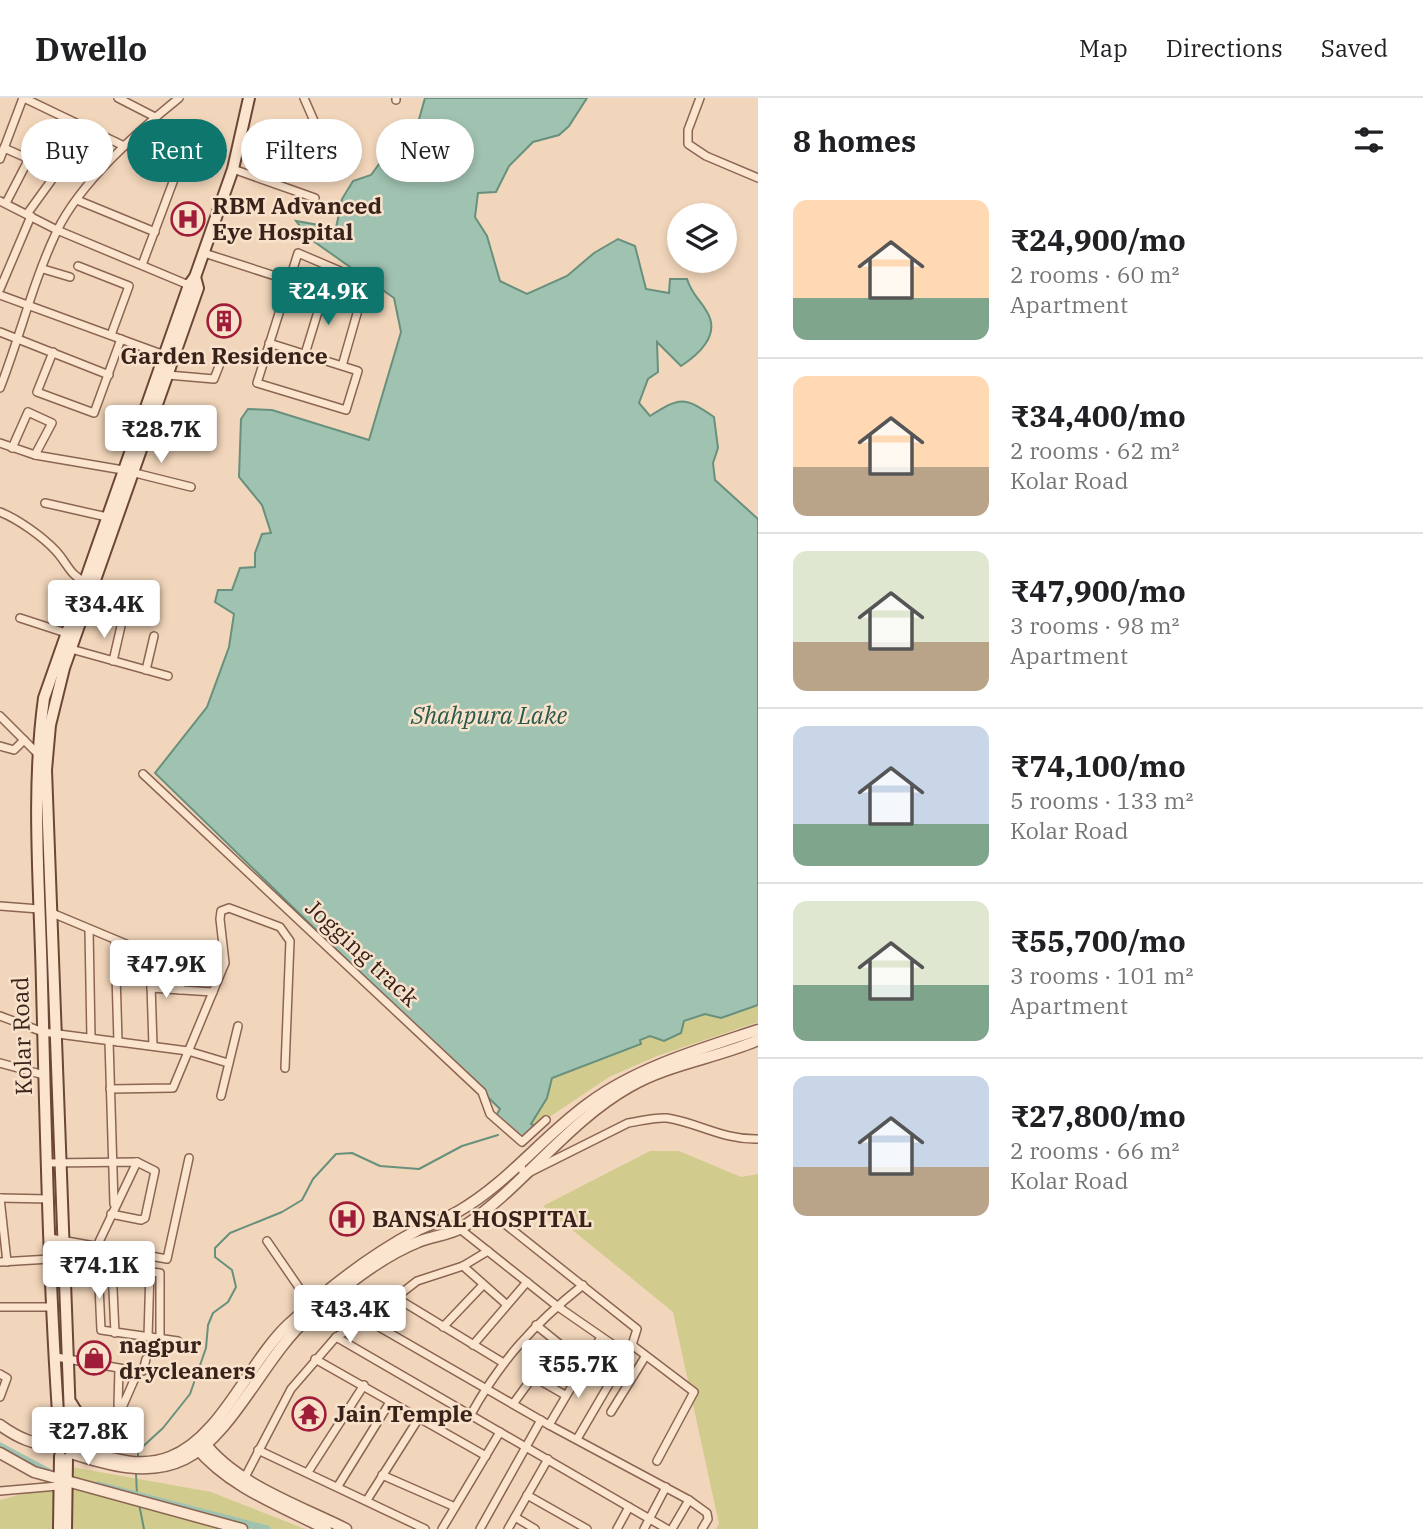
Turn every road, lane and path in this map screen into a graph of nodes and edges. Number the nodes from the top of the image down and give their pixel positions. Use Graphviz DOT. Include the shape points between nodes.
graph roads {
  1 [pos="23,98"];
  2 [pos="118,98"];
  3 [pos="179,98"];
  4 [pos="249,98"];
  5 [pos="304,98"];
  6 [pos="700,98"];
  7 [pos="155,117"];
  8 [pos="245,119"];
  9 [pos="314,119"];
  10 [pos="241,138"];
  11 [pos="124,146"];
  12 [pos="4,148"];
  13 [pos="21,155"];
  14 [pos="0,159"];
  15 [pos="233,169"];
  16 [pos="21,172"];
  17 [pos="758,178"];
  18 [pos="51,182"];
  19 [pos="173,182"];
  20 [pos="315,198"];
  21 [pos="78,200"];
  22 [pos="3,202"];
  23 [pos="29,215"];
  24 [pos="57,230"];
  25 [pos="155,232"];
  26 [pos="204,253"];
  27 [pos="0,262"];
  28 [pos="142,265"];
  29 [pos="10,266"];
  30 [pos="78,266"];
  31 [pos="43,269"];
  32 [pos="70,277"];
  33 [pos="287,282"];
  34 [pos="194,284"];
  35 [pos="0,289"];
  36 [pos="324,292"];
  37 [pos="0,295"];
  38 [pos="359,303"];
  39 [pos="29,308"];
  40 [pos="0,332"];
  41 [pos="111,335"];
  42 [pos="19,339"];
  43 [pos="121,339"];
  44 [pos="269,343"];
  45 [pos="53,352"];
  46 [pos="305,354"];
  47 [pos="223,356"];
  48 [pos="169,357"];
  49 [pos="342,366"];
  50 [pos="109,375"];
  51 [pos="168,375"];
  52 [pos="0,388"];
  53 [pos="0,443"];
  54 [pos="12,448"];
  55 [pos="35,455"];
  56 [pos="128,472"];
  57 [pos="191,487"];
  58 [pos="45,503"];
  59 [pos="0,512"];
  60 [pos="107,517"];
  61 [pos="89,583"];
  62 [pos="20,618"];
  63 [pos="121,626"];
  64 [pos="66,633"];
  65 [pos="155,636"];
  66 [pos="71,649"];
  67 [pos="113,661"];
  68 [pos="146,670"];
  69 [pos="168,676"];
  70 [pos="0,716"];
  71 [pos="24,740"];
  72 [pos="0,746"];
  73 [pos="37,752"];
  74 [pos="143,774"];
  75 [pos="38,877"];
  76 [pos="51,877"];
  77 [pos="0,906"];
  78 [pos="38,909"];
  79 [pos="52,913"];
  80 [pos="89,930"];
  81 [pos="116,940"];
  82 [pos="183,969"];
  83 [pos="151,988"];
  84 [pos="180,990"];
  85 [pos="213,992"];
  86 [pos="0,1016"];
  87 [pos="238,1026"];
  88 [pos="758,1030"];
  89 [pos="43,1031"];
  90 [pos="56,1033"];
  91 [pos="91,1038"];
  92 [pos="109,1041"];
  93 [pos="118,1042"];
  94 [pos="757,1043"];
  95 [pos="153,1046"];
  96 [pos="188,1051"];
  97 [pos="0,1063"];
  98 [pos="228,1063"];
  99 [pos="285,1068"];
  100 [pos="44,1075"];
  101 [pos="110,1089"];
  102 [pos="220,1096"];
  103 [pos="546,1120"];
  104 [pos="758,1139"];
  105 [pos="189,1158"];
  106 [pos="111,1162"];
  107 [pos="136,1162"];
  108 [pos="47,1163"];
  109 [pos="61,1163"];
  110 [pos="523,1171"];
  111 [pos="0,1198"];
  112 [pos="50,1199"];
  113 [pos="486,1209"];
  114 [pos="112,1210"];
  115 [pos="460,1229"];
  116 [pos="1,1234"];
  117 [pos="56,1239"];
  118 [pos="267,1241"];
  119 [pos="98,1244"];
  120 [pos="488,1251"];
  121 [pos="50,1259"];
  122 [pos="63,1261"];
  123 [pos="3,1262"];
  124 [pos="98,1264"];
  125 [pos="463,1266"];
  126 [pos="112,1268"];
  127 [pos="150,1270"];
  128 [pos="527,1282"];
  129 [pos="583,1285"];
  130 [pos="482,1286"];
  131 [pos="341,1293"];
  132 [pos="396,1297"];
  133 [pos="506,1304"];
  134 [pos="311,1305"];
  135 [pos="557,1306"];
  136 [pos="0,1307"];
  137 [pos="51,1307"];
  138 [pos="368,1318"];
  139 [pos="536,1325"];
  140 [pos="443,1327"];
  141 [pos="115,1333"];
  142 [pos="148,1337"];
  143 [pos="336,1337"];
  144 [pos="601,1337"];
  145 [pos="160,1339"];
  146 [pos="178,1341"];
  147 [pos="557,1344"];
  148 [pos="472,1345"];
  149 [pos="632,1345"];
  150 [pos="625,1353"];
  151 [pos="645,1356"];
  152 [pos="55,1357"];
  153 [pos="68,1359"];
  154 [pos="146,1359"];
  155 [pos="315,1359"];
  156 [pos="502,1362"];
  157 [pos="583,1363"];
  158 [pos="120,1369"];
  159 [pos="138,1371"];
  160 [pos="0,1374"];
  161 [pos="532,1376"];
  162 [pos="364,1385"];
  163 [pos="485,1389"];
  164 [pos="565,1395"];
  165 [pos="0,1397"];
  166 [pos="70,1401"];
  167 [pos="390,1402"];
  168 [pos="513,1404"];
  169 [pos="611,1412"];
  170 [pos="470,1416"];
  171 [pos="419,1418"];
  172 [pos="541,1420"];
  173 [pos="0,1425"];
  174 [pos="550,1425"];
  175 [pos="500,1433"];
  176 [pos="577,1439"];
  177 [pos="200,1444"];
  178 [pos="526,1447"];
  179 [pos="258,1450"];
  180 [pos="0,1453"];
  181 [pos="486,1456"];
  182 [pos="548,1459"];
  183 [pos="63,1460"];
  184 [pos="108,1460"];
  185 [pos="657,1461"];
  186 [pos="307,1472"];
  187 [pos="382,1475"];
  188 [pos="243,1481"];
  189 [pos="338,1486"];
  190 [pos="666,1487"];
  191 [pos="0,1491"];
  192 [pos="527,1495"];
  193 [pos="367,1500"];
  194 [pos="689,1500"];
  195 [pos="454,1507"];
  196 [pos="629,1507"];
  197 [pos="515,1517"];
  198 [pos="649,1518"];
  199 [pos="59,1529"];
  200 [pos="66,1529"];
  201 [pos="242,1529"];
  202 [pos="326,1529"];
  203 [pos="346,1529"];
  204 [pos="425,1529"];
  205 [pos="442,1529"];
  206 [pos="480,1529"];
  207 [pos="508,1529"];
  208 [pos="535,1529"];
  209 [pos="587,1529"];
  210 [pos="617,1529"];
  211 [pos="643,1529"];
  212 [pos="670,1529"];
  213 [pos="702,1529"];
  1 -- 11 [label="street"];
  1 -- 12 [label="street"];
  2 -- 7 [label="street"];
  3 -- 7 [label="street"];
  4 -- 8 [label="main road, Kolar Road"];
  5 -- 9 [label="street"];
  6 -- 17 [label="street" via="688,130 688,145"];
  7 -- 11 [label="street"];
  10 -- 15 [label="main road, Kolar Road"];
  11 -- 21 [label="street"];
  12 -- 13 [label="street"];
  12 -- 14 [label="street"];
  15 -- 20 [label="street"];
  15 -- 26 [label="main road, Kolar Road"];
  16 -- 22 [label="street"];
  18 -- 23 [label="street"];
  19 -- 25 [label="street"];
  21 -- 24 [label="street"];
  21 -- 25 [label="street"];
  22 -- 23 [label="street"];
  23 -- 24 [label="street"];
  23 -- 29 [label="street"];
  24 -- 28 [label="street"];
  24 -- 31 [label="street"];
  25 -- 28 [label="street"];
  26 -- 33 [label="street"];
  26 -- 34 [label="main road, Kolar Road"];
  27 -- 29 [label="street"];
  28 -- 34 [label="street"];
  29 -- 35 [label="street"];
  30 -- 41 [label="street" via="129,286"];
  31 -- 32 [label="street"];
  31 -- 39 [label="street"];
  33 -- 36 [label="street"];
  33 -- 38 [label="street" via="298,253 365,282"];
  33 -- 44 [label="street"];
  34 -- 48 [label="main road, Kolar Road"];
  36 -- 38 [label="street"];
  36 -- 46 [label="street"];
  37 -- 39 [label="street"];
  38 -- 49 [label="street"];
  39 -- 41 [label="street"];
  39 -- 42 [label="street"];
  40 -- 42 [label="street"];
  41 -- 43 [label="street"];
  42 -- 45 [label="street"];
  42 -- 52 [label="street"];
  43 -- 48 [label="street"];
  43 -- 50 [label="street"];
  44 -- 46 [label="street"];
  44 -- 49 [label="street" via="257,383 346,411 358,373"];
  45 -- 50 [label="street"];
  45 -- 50 [label="street" via="37,392 94,413"];
  46 -- 49 [label="street"];
  47 -- 51 [label="street" via="214,379"];
  48 -- 51 [label="main road, Kolar Road"];
  48 -- 56 [label="main road, Kolar Road"];
  51 -- 56 [label="main road, Kolar Road"];
  53 -- 54 [label="street"];
  54 -- 55 [label="street"];
  54 -- 55 [label="street" via="27,412 52,423"];
  55 -- 56 [label="street"];
  56 -- 57 [label="street"];
  56 -- 60 [label="main road, Kolar Road"];
  56 -- 61 [label="main road, Kolar Road"];
  58 -- 60 [label="street"];
  59 -- 61 [label="street" via="49,544 69,573"];
  60 -- 61 [label="main road, Kolar Road"];
  61 -- 64 [label="main road, Kolar Road"];
  61 -- 66 [label="main road, Kolar Road"];
  62 -- 64 [label="street"];
  63 -- 67 [label="street"];
  64 -- 73 [label="main road, Kolar Road" via="46,688"];
  65 -- 68 [label="street"];
  66 -- 67 [label="street"];
  66 -- 76 [label="main road, Kolar Road" via="56,696 46,755"];
  67 -- 68 [label="street"];
  68 -- 69 [label="street"];
  70 -- 71 [label="street"];
  71 -- 72 [label="street" via="14,750"];
  71 -- 73 [label="street"];
  73 -- 75 [label="main road, Kolar Road"];
  74 -- 103 [label="street, Jogging track" via="482,1092 490,1114 522,1142"];
  75 -- 76 [label="main road"];
  75 -- 78 [label="main road, Kolar Road"];
  76 -- 79 [label="main road, Kolar Road"];
  77 -- 78 [label="street"];
  78 -- 89 [label="main road, Kolar Road"];
  79 -- 80 [label="street"];
  79 -- 90 [label="main road, Kolar Road"];
  80 -- 81 [label="street"];
  80 -- 91 [label="street"];
  81 -- 83 [label="street" via="150,954"];
  81 -- 93 [label="street"];
  82 -- 84 [label="street"];
  83 -- 84 [label="street"];
  83 -- 95 [label="street"];
  84 -- 85 [label="street"];
  85 -- 96 [label="street"];
  85 -- 99 [label="street" via="225,963 221,911 229,908 281,927 290,941"];
  86 -- 89 [label="street"];
  87 -- 98 [label="street"];
  88 -- 110 [label="street" via="634,1076 603,1093 564,1123"];
  89 -- 90 [label="street"];
  89 -- 100 [label="main road, Kolar Road"];
  90 -- 91 [label="street"];
  90 -- 109 [label="main road, Kolar Road"];
  91 -- 92 [label="street"];
  92 -- 93 [label="street"];
  92 -- 101 [label="street"];
  93 -- 95 [label="street"];
  94 -- 110 [label="street" via="629,1087"];
  95 -- 96 [label="street"];
  96 -- 98 [label="street"];
  96 -- 101 [label="street" via="173,1088"];
  97 -- 100 [label="street"];
  98 -- 102 [label="street"];
  100 -- 108 [label="main road, Kolar Road"];
  101 -- 106 [label="street"];
  104 -- 110 [label="street" via="736,1140 667,1118 647,1119"];
  105 -- 119 [label="street" via="167,1259"];
  106 -- 107 [label="street"];
  106 -- 109 [label="street"];
  106 -- 114 [label="street"];
  107 -- 114 [label="street"];
  107 -- 114 [label="street" via="155,1171 145,1218"];
  108 -- 109 [label="street"];
  108 -- 112 [label="main road, Kolar Road"];
  109 -- 117 [label="main road, Kolar Road"];
  110 -- 113 [label="street"];
  110 -- 134 [label="street" via="376,1255"];
  111 -- 112 [label="street"];
  111 -- 116 [label="street"];
  112 -- 117 [label="main road, Kolar Road"];
  113 -- 115 [label="street"];
  113 -- 129 [label="street"];
  114 -- 119 [label="street"];
  115 -- 120 [label="street"];
  115 -- 131 [label="street" via="416,1242"];
  116 -- 123 [label="street"];
  117 -- 119 [label="street"];
  117 -- 121 [label="main road, Kolar Road"];
  117 -- 122 [label="main road, Kolar Road"];
  118 -- 134 [label="street"];
  120 -- 125 [label="street"];
  120 -- 128 [label="street"];
  121 -- 122 [label="main road"];
  121 -- 123 [label="street"];
  121 -- 137 [label="main road, Kolar Road"];
  122 -- 124 [label="street"];
  122 -- 153 [label="main road, Kolar Road"];
  124 -- 126 [label="street"];
  124 -- 141 [label="street" via="100,1328"];
  125 -- 130 [label="street"];
  125 -- 132 [label="street" via="417,1280"];
  126 -- 127 [label="street"];
  126 -- 141 [label="street"];
  127 -- 142 [label="street"];
  127 -- 145 [label="street" via="160,1276"];
  128 -- 133 [label="street"];
  128 -- 135 [label="street"];
  129 -- 135 [label="street"];
  129 -- 149 [label="street" via="637,1329"];
  130 -- 133 [label="street"];
  130 -- 140 [label="street"];
  131 -- 138 [label="street" via="360,1316"];
  131 -- 177 [label="street" via="308,1318 271,1358 241,1404"];
  132 -- 138 [label="street"];
  132 -- 140 [label="street"];
  133 -- 148 [label="street"];
  134 -- 177 [label="street" via="270,1346"];
  135 -- 139 [label="street"];
  135 -- 144 [label="street"];
  136 -- 137 [label="street"];
  137 -- 152 [label="main road, Kolar Road"];
  138 -- 143 [label="street"];
  138 -- 163 [label="street"];
  139 -- 147 [label="street"];
  139 -- 156 [label="street"];
  140 -- 148 [label="street"];
  141 -- 142 [label="street"];
  142 -- 145 [label="street"];
  143 -- 155 [label="street"];
  143 -- 170 [label="street"];
  144 -- 150 [label="street"];
  144 -- 157 [label="street"];
  145 -- 146 [label="street"];
  147 -- 157 [label="street"];
  147 -- 161 [label="street"];
  148 -- 156 [label="street"];
  149 -- 150 [label="street"];
  149 -- 151 [label="street"];
  150 -- 176 [label="street"];
  151 -- 169 [label="street"];
  151 -- 185 [label="street" via="694,1392"];
  152 -- 153 [label="street"];
  152 -- 183 [label="main road, Kolar Road"];
  153 -- 158 [label="street"];
  153 -- 166 [label="main road, Kolar Road"];
  154 -- 159 [label="street" via="143,1371"];
  155 -- 162 [label="street"];
  155 -- 179 [label="street" via="291,1389"];
  156 -- 163 [label="street"];
  157 -- 164 [label="street"];
  158 -- 159 [label="street"];
  158 -- 159 [label="street" via="121,1410"];
  160 -- 165 [label="street" via="7,1378"];
  161 -- 164 [label="street"];
  161 -- 168 [label="street"];
  162 -- 167 [label="street"];
  162 -- 186 [label="street"];
  163 -- 168 [label="street"];
  163 -- 170 [label="street"];
  164 -- 174 [label="street"];
  166 -- 183 [label="main road, Kolar Road"];
  166 -- 184 [label="main road"];
  167 -- 171 [label="street"];
  167 -- 189 [label="street"];
  168 -- 172 [label="street"];
  170 -- 175 [label="street"];
  171 -- 181 [label="street"];
  171 -- 187 [label="street"];
  172 -- 174 [label="street"];
  172 -- 178 [label="street"];
  173 -- 183 [label="street"];
  174 -- 176 [label="street"];
  175 -- 178 [label="street"];
  175 -- 181 [label="street"];
  176 -- 190 [label="street"];
  177 -- 184 [label="street" via="148,1464"];
  177 -- 188 [label="street" via="209,1463"];
  178 -- 182 [label="street"];
  178 -- 206 [label="street"];
  179 -- 186 [label="street"];
  179 -- 188 [label="street"];
  180 -- 183 [label="street" via="34,1472"];
  181 -- 195 [label="street"];
  182 -- 192 [label="street"];
  182 -- 196 [label="street"];
  183 -- 184 [label="street"];
  183 -- 191 [label="street"];
  183 -- 199 [label="main road, Kolar Road"];
  183 -- 200 [label="main road, Kolar Road"];
  183 -- 201 [label="street"];
  186 -- 189 [label="street"];
  187 -- 193 [label="street"];
  187 -- 195 [label="street"];
  188 -- 202 [label="street"];
  188 -- 203 [label="street"];
  189 -- 193 [label="street"];
  190 -- 194 [label="street"];
  190 -- 198 [label="street"];
  192 -- 197 [label="street"];
  192 -- 209 [label="street"];
  193 -- 204 [label="street"];
  194 -- 212 [label="street"];
  194 -- 213 [label="street" via="707,1513"];
  195 -- 205 [label="street"];
  196 -- 198 [label="street"];
  196 -- 210 [label="street"];
  197 -- 207 [label="street"];
  197 -- 208 [label="street"];
  198 -- 211 [label="street"];
  198 -- 212 [label="street"];
}
